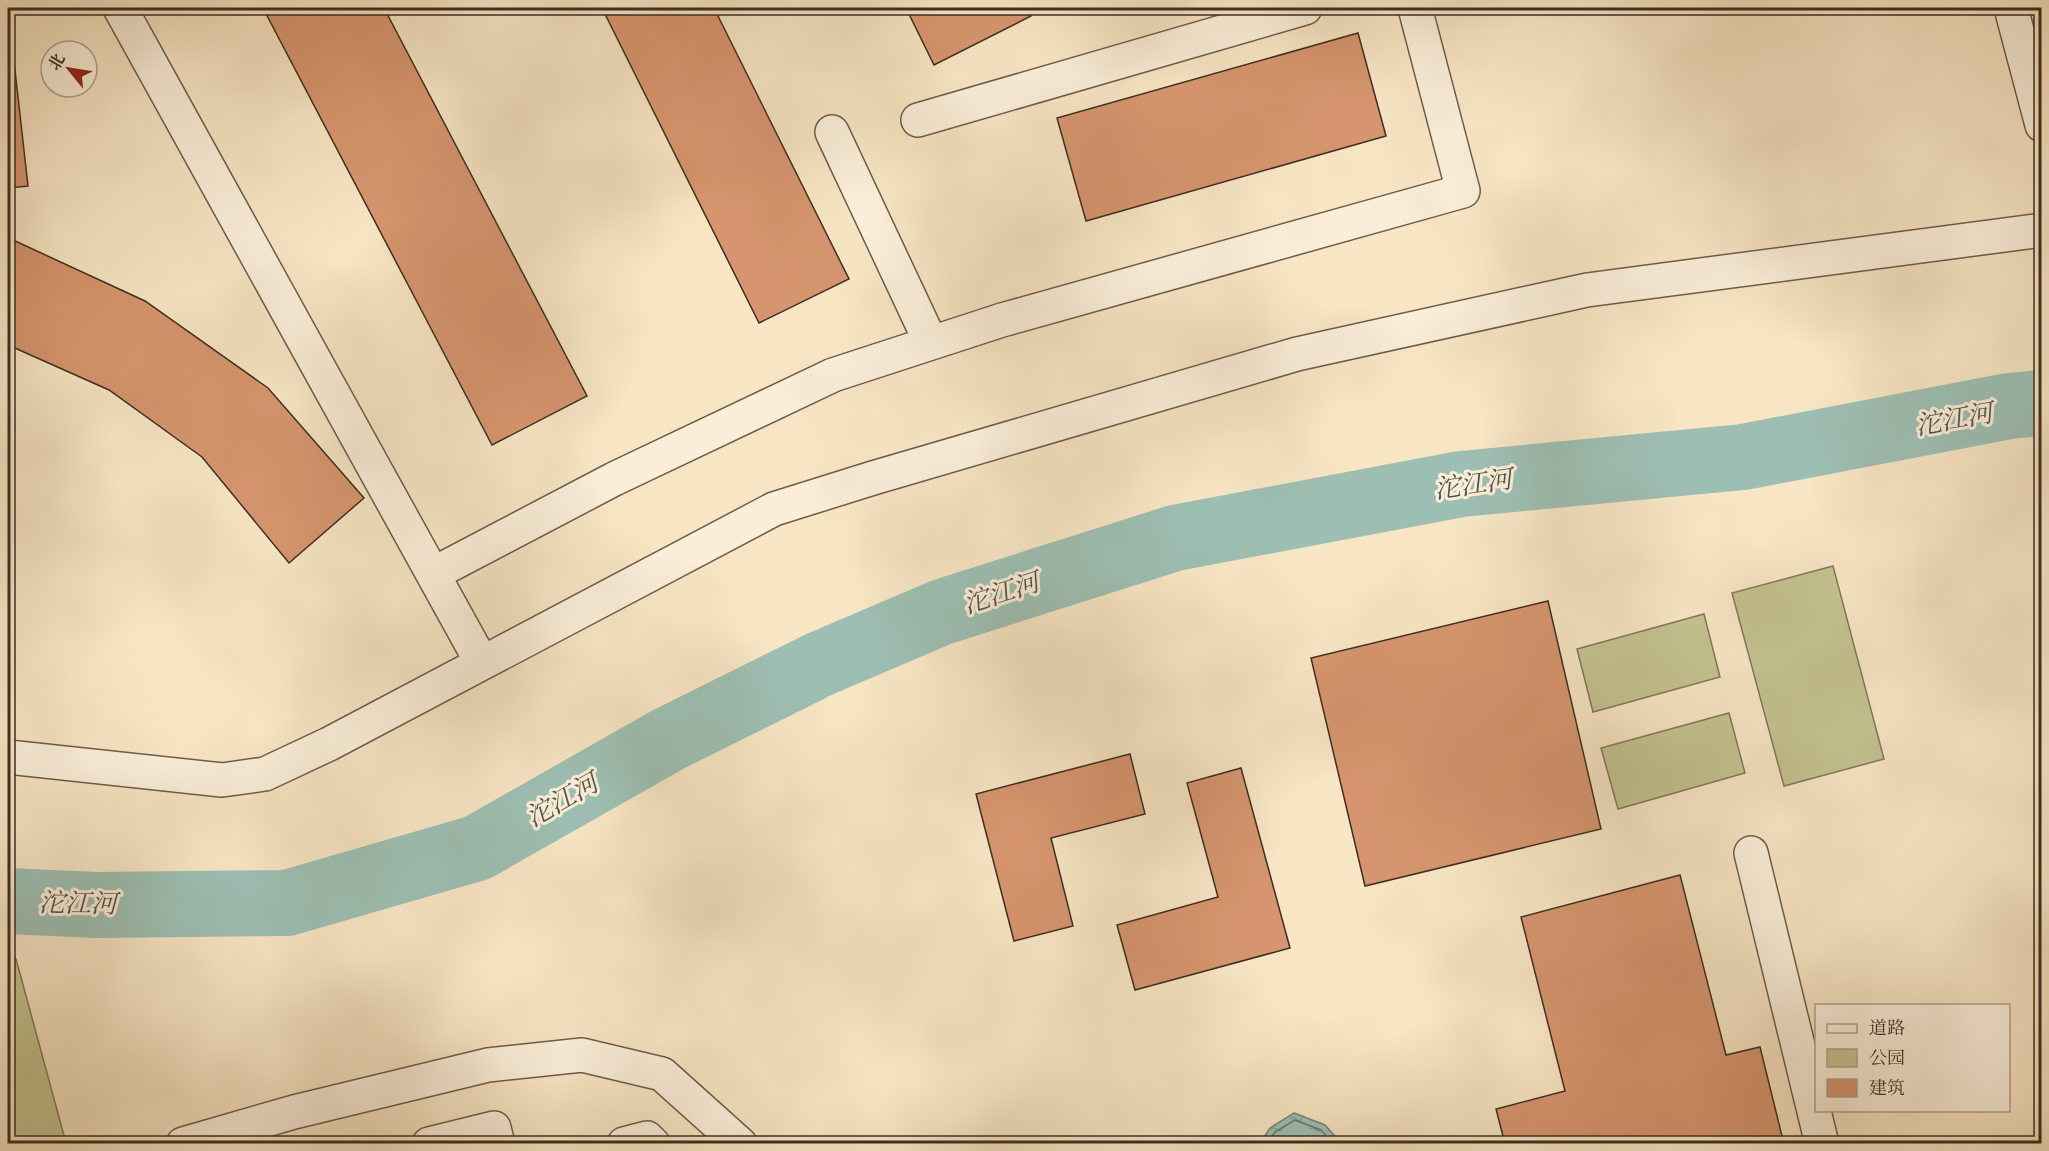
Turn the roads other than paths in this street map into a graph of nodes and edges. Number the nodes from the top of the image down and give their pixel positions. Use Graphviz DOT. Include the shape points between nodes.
graph roads {
  1 [pos="120,8"];
  2 [pos="1305,8"];
  3 [pos="1415,8"];
  4 [pos="2012,8"];
  5 [pos="918,120"];
  6 [pos="2042,124"];
  7 [pos="832,132"];
  8 [pos="2042,230"];
  9 [pos="931,343"];
  10 [pos="433,574"];
  11 [pos="482,663"];
  12 [pos="8,757"];
  13 [pos="1750,853"];
  14 [pos="183,1143"];
  15 [pos="429,1143"];
  16 [pos="498,1143"];
  17 [pos="624,1143"];
  18 [pos="653,1143"];
  19 [pos="740,1143"];
  20 [pos="1822,1143"];
  1 -- 10 [label="street"];
  2 -- 5 [label="street"];
  3 -- 9 [label="street" via="1463,191"];
  4 -- 6 [label="street"];
  7 -- 9 [label="street"];
  8 -- 11 [label="street" via="1587,290 1298,354 774,509"];
  9 -- 10 [label="street" via="834,375 614,479"];
  10 -- 11 [label="street"];
  11 -- 12 [label="street" via="265,774 222,780"];
  13 -- 20 [label="street"];
  14 -- 19 [label="street" via="488,1065 582,1055 662,1074"];
  15 -- 16 [label="street" via="494,1128"];
  17 -- 18 [label="street" via="647,1138"];
}
